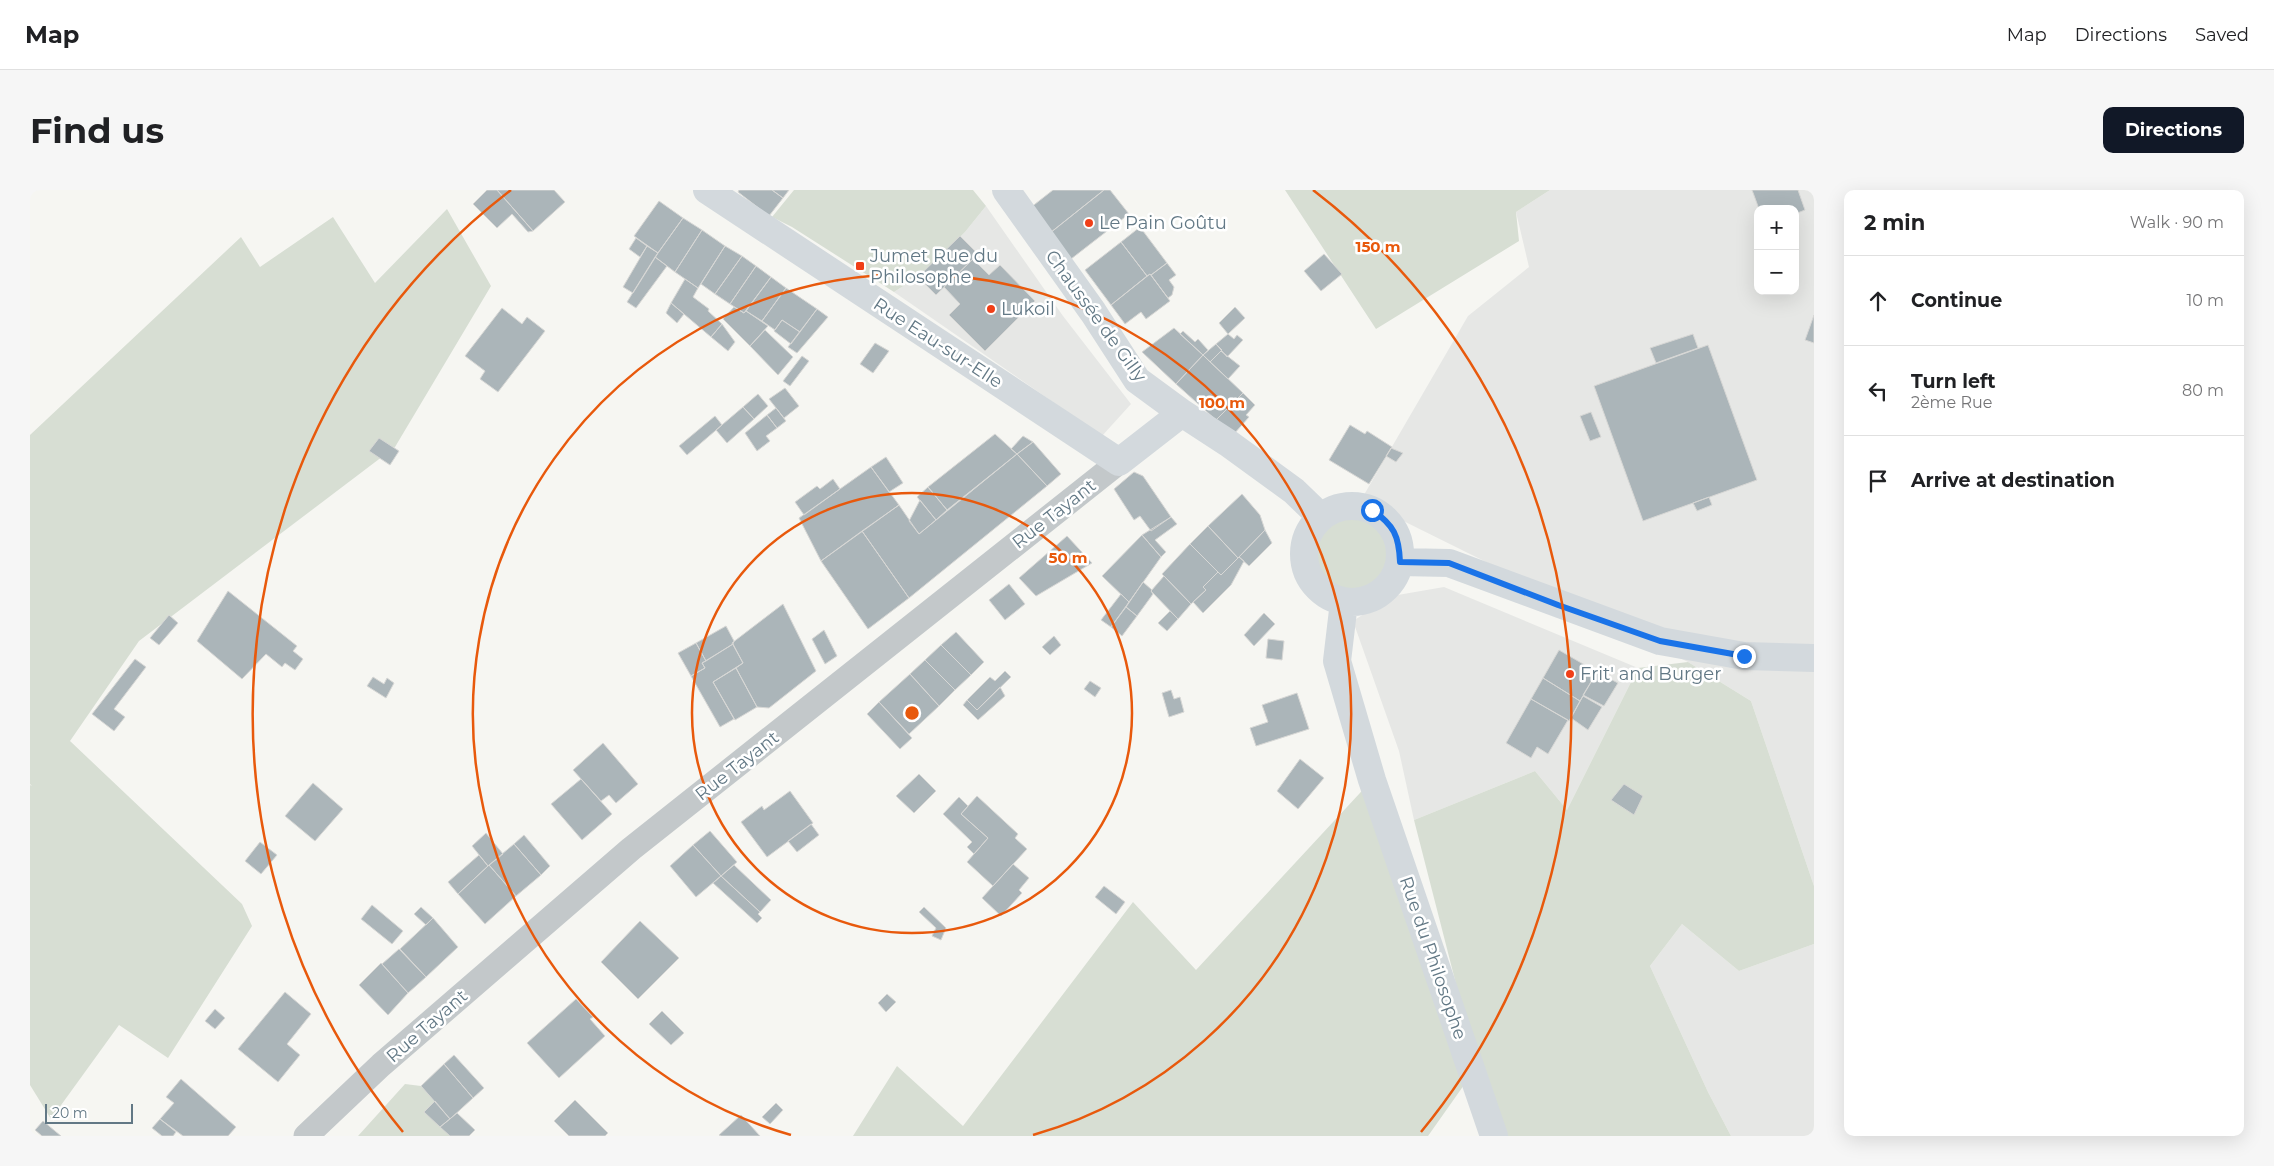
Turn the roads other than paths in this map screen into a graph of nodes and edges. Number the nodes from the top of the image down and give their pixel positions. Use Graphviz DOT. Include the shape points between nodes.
graph roads {
  1 [pos="707,190"];
  2 [pos="1006,190"];
  3 [pos="1182,414"];
  4 [pos="1119,462"];
  5 [pos="1321,517"];
  6 [pos="1400,562"];
  7 [pos="1344,602"];
  8 [pos="1814,658"];
  9 [pos="306,1136"];
  10 [pos="1494,1136"];
  1 -- 4 [label="main road, Rue Eau-sur-Elle"];
  2 -- 3 [label="main road, Chaussée de Gilly" via="1137,380"];
  3 -- 4 [label="main road, Rue Tayant"];
  3 -- 5 [label="main road, Chaussée de Gilly" via="1228,443 1294,492"];
  4 -- 9 [label="street, Rue Tayant" via="631,849 381,1066"];
  5 -- 6 [label="main road" via="1340,507 1372,510 1394,531 1400,546"];
  5 -- 7 [label="main road" via="1308,533 1304,555 1307,571 1315,585 1328,596"];
  6 -- 7 [label="main road" via="1390,582 1374,598"];
  6 -- 8 [label="main road" via="1449,563 1660,641 1744,656"];
  7 -- 10 [label="main road, Rue du Philosophe" via="1337,660 1372,780"];
}
